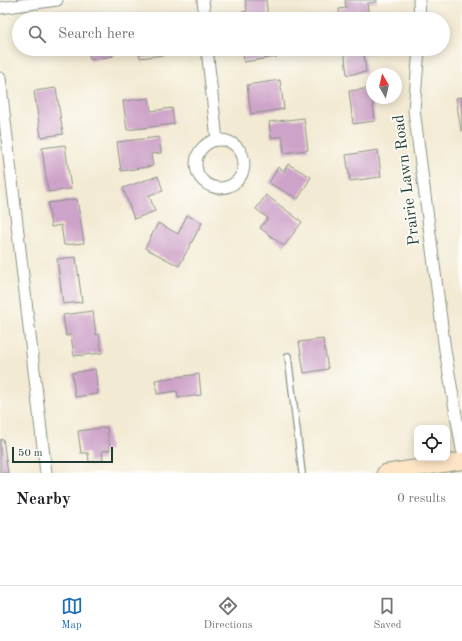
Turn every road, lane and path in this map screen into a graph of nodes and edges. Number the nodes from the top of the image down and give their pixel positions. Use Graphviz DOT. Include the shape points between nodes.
graph roads {
  1 [pos="57,0"];
  2 [pos="203,0"];
  3 [pos="419,0"];
  4 [pos="0,8"];
  5 [pos="204,12"];
  6 [pos="420,12"];
  7 [pos="208,56"];
  8 [pos="418,56"];
  9 [pos="0,78"];
  10 [pos="217,140"];
  11 [pos="288,356"];
  12 [pos="462,450"];
  13 [pos="462,461"];
  14 [pos="46,473"];
  15 [pos="302,473"];
  16 [pos="385,473"];
  1 -- 4 [label="street"];
  2 -- 5 [label="street"];
  3 -- 6 [label="street"];
  7 -- 10 [label="street"];
  8 -- 12 [label="street, Prairie Lawn Road" via="414,110 444,342"];
  9 -- 14 [label="street"];
  10 -- 10 [label="street" via="203,147 198,153 196,168 199,176 210,186 225,187 232,184 242,172 242,156 232,144"];
  11 -- 15 [label="lane"];
  13 -- 16 [label="main road"];
}
